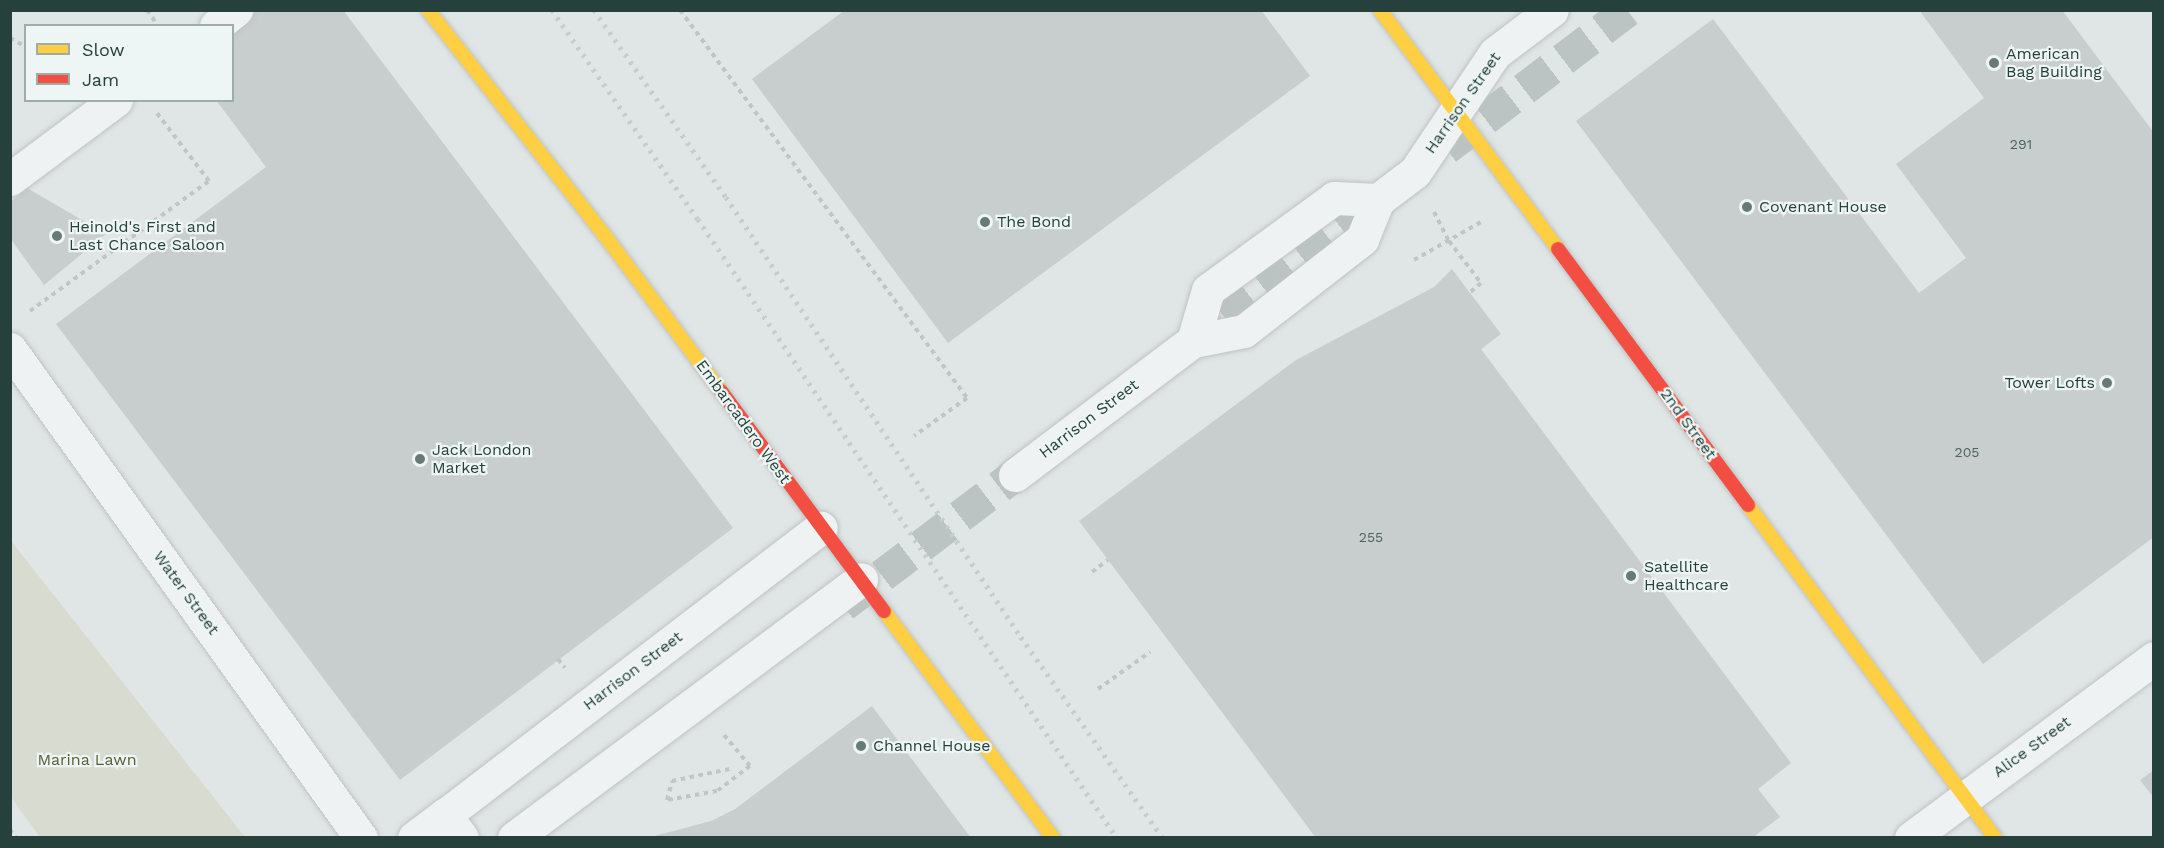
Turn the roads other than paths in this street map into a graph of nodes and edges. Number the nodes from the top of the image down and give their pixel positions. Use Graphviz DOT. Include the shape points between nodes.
graph roads {
  1 [pos="236,10"];
  2 [pos="428,10"];
  3 [pos="1380,10"];
  4 [pos="1552,10"];
  5 [pos="218,24"];
  6 [pos="113,102"];
  7 [pos="1457,112"];
  8 [pos="10,179"];
  9 [pos="1377,200"];
  10 [pos="1193,341"];
  11 [pos="10,349"];
  12 [pos="1015,475"];
  13 [pos="821,528"];
  14 [pos="861,579"];
  15 [pos="2154,658"];
  16 [pos="1964,796"];
  17 [pos="454,826"];
  18 [pos="361,837"];
  19 [pos="414,837"];
  20 [pos="514,837"];
  21 [pos="1053,837"];
  22 [pos="1911,837"];
  23 [pos="1995,837"];
  1 -- 5 [label="street"];
  2 -- 13 [label="street, Embarcadero West" via="609,240"];
  3 -- 7 [label="street, 2nd Street"];
  4 -- 7 [label="street, Harrison Street" via="1495,53"];
  6 -- 8 [label="street"];
  7 -- 9 [label="street, Harrison Street" via="1415,172"];
  7 -- 16 [label="street, 2nd Street"];
  9 -- 10 [label="street, Harrison Street" via="1362,239 1244,331"];
  9 -- 10 [label="street" via="1334,198 1208,290"];
  10 -- 12 [label="street, Harrison Street"];
  11 -- 18 [label="street, Water Street"];
  13 -- 14 [label="street, Embarcadero West"];
  13 -- 17 [label="street, Harrison Street"];
  14 -- 20 [label="street"];
  14 -- 21 [label="street, Embarcadero West"];
  15 -- 16 [label="street, Alice Street"];
  16 -- 22 [label="street, Alice Street"];
  16 -- 23 [label="street, 2nd Street"];
  17 -- 19 [label="street, Harrison Street"];
}
